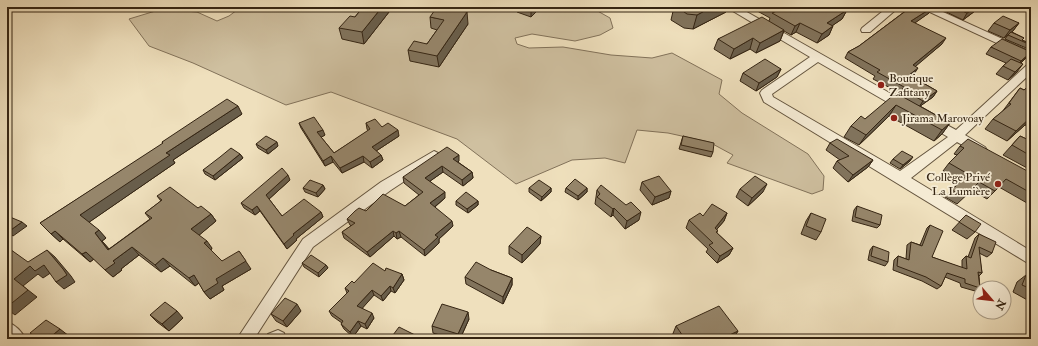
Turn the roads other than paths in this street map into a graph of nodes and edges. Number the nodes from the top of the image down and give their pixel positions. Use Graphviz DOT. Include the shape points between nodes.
graph roads {
  1 [pos="731,7"];
  2 [pos="894,7"];
  3 [pos="924,7"];
  4 [pos="866,30"];
  5 [pos="1031,56"];
  6 [pos="817,57"];
  7 [pos="1031,67"];
  8 [pos="957,136"];
  9 [pos="990,155"];
  10 [pos="434,156"];
  11 [pos="901,178"];
  12 [pos="1031,259"];
  13 [pos="7,329"];
  14 [pos="17,339"];
  15 [pos="245,339"];
  1 -- 6 [label="street"];
  2 -- 4 [label="street"];
  3 -- 5 [label="street"];
  6 -- 8 [label="street"];
  6 -- 11 [label="street" via="766,93 768,99"];
  7 -- 8 [label="street"];
  8 -- 9 [label="street"];
  8 -- 11 [label="street"];
  10 -- 15 [label="street" via="308,243"];
  11 -- 12 [label="street"];
  13 -- 14 [label="street"];
}
